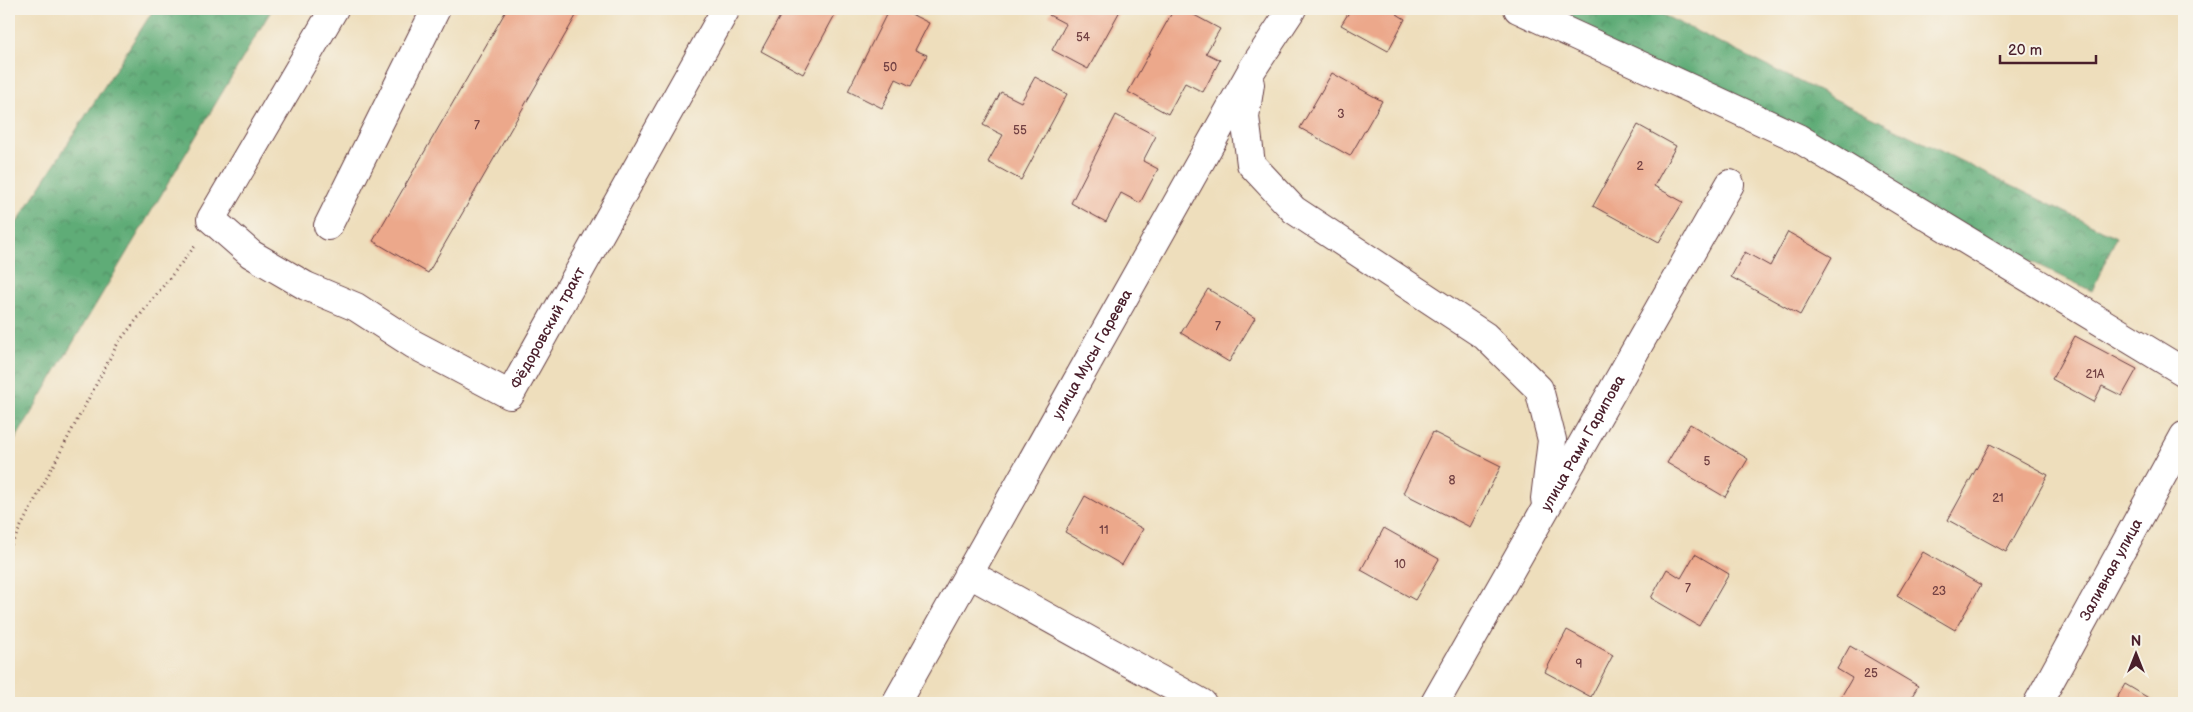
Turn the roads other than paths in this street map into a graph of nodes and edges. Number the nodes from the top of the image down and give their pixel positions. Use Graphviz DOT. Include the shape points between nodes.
graph roads {
  1 [pos="334,9"];
  2 [pos="436,9"];
  3 [pos="726,9"];
  4 [pos="1292,9"];
  5 [pos="1518,9"];
  6 [pos="1253,68"];
  7 [pos="1730,184"];
  8 [pos="328,226"];
  9 [pos="2184,372"];
  10 [pos="2184,436"];
  11 [pos="1544,513"];
  12 [pos="968,573"];
  13 [pos="896,703"];
  14 [pos="1202,703"];
  15 [pos="1435,703"];
  16 [pos="2038,703"];
  1 -- 3 [label="street, Фёдоровский тракт" via="211,219 251,254 306,286 356,307 413,344 510,395"];
  2 -- 8 [label="street"];
  4 -- 6 [label="street, улица Мусы Гареева"];
  5 -- 9 [label="street" via="1798,138"];
  6 -- 11 [label="street" via="1245,117 1252,164 1294,210 1485,336 1539,389 1552,440"];
  6 -- 12 [label="street, улица Мусы Гареева"];
  7 -- 11 [label="street, улица Рами Гарипова"];
  10 -- 16 [label="street, Заливная улица"];
  11 -- 15 [label="street, улица Рами Гарипова"];
  12 -- 13 [label="street, улица Мусы Гареева"];
  12 -- 14 [label="street"];
}
